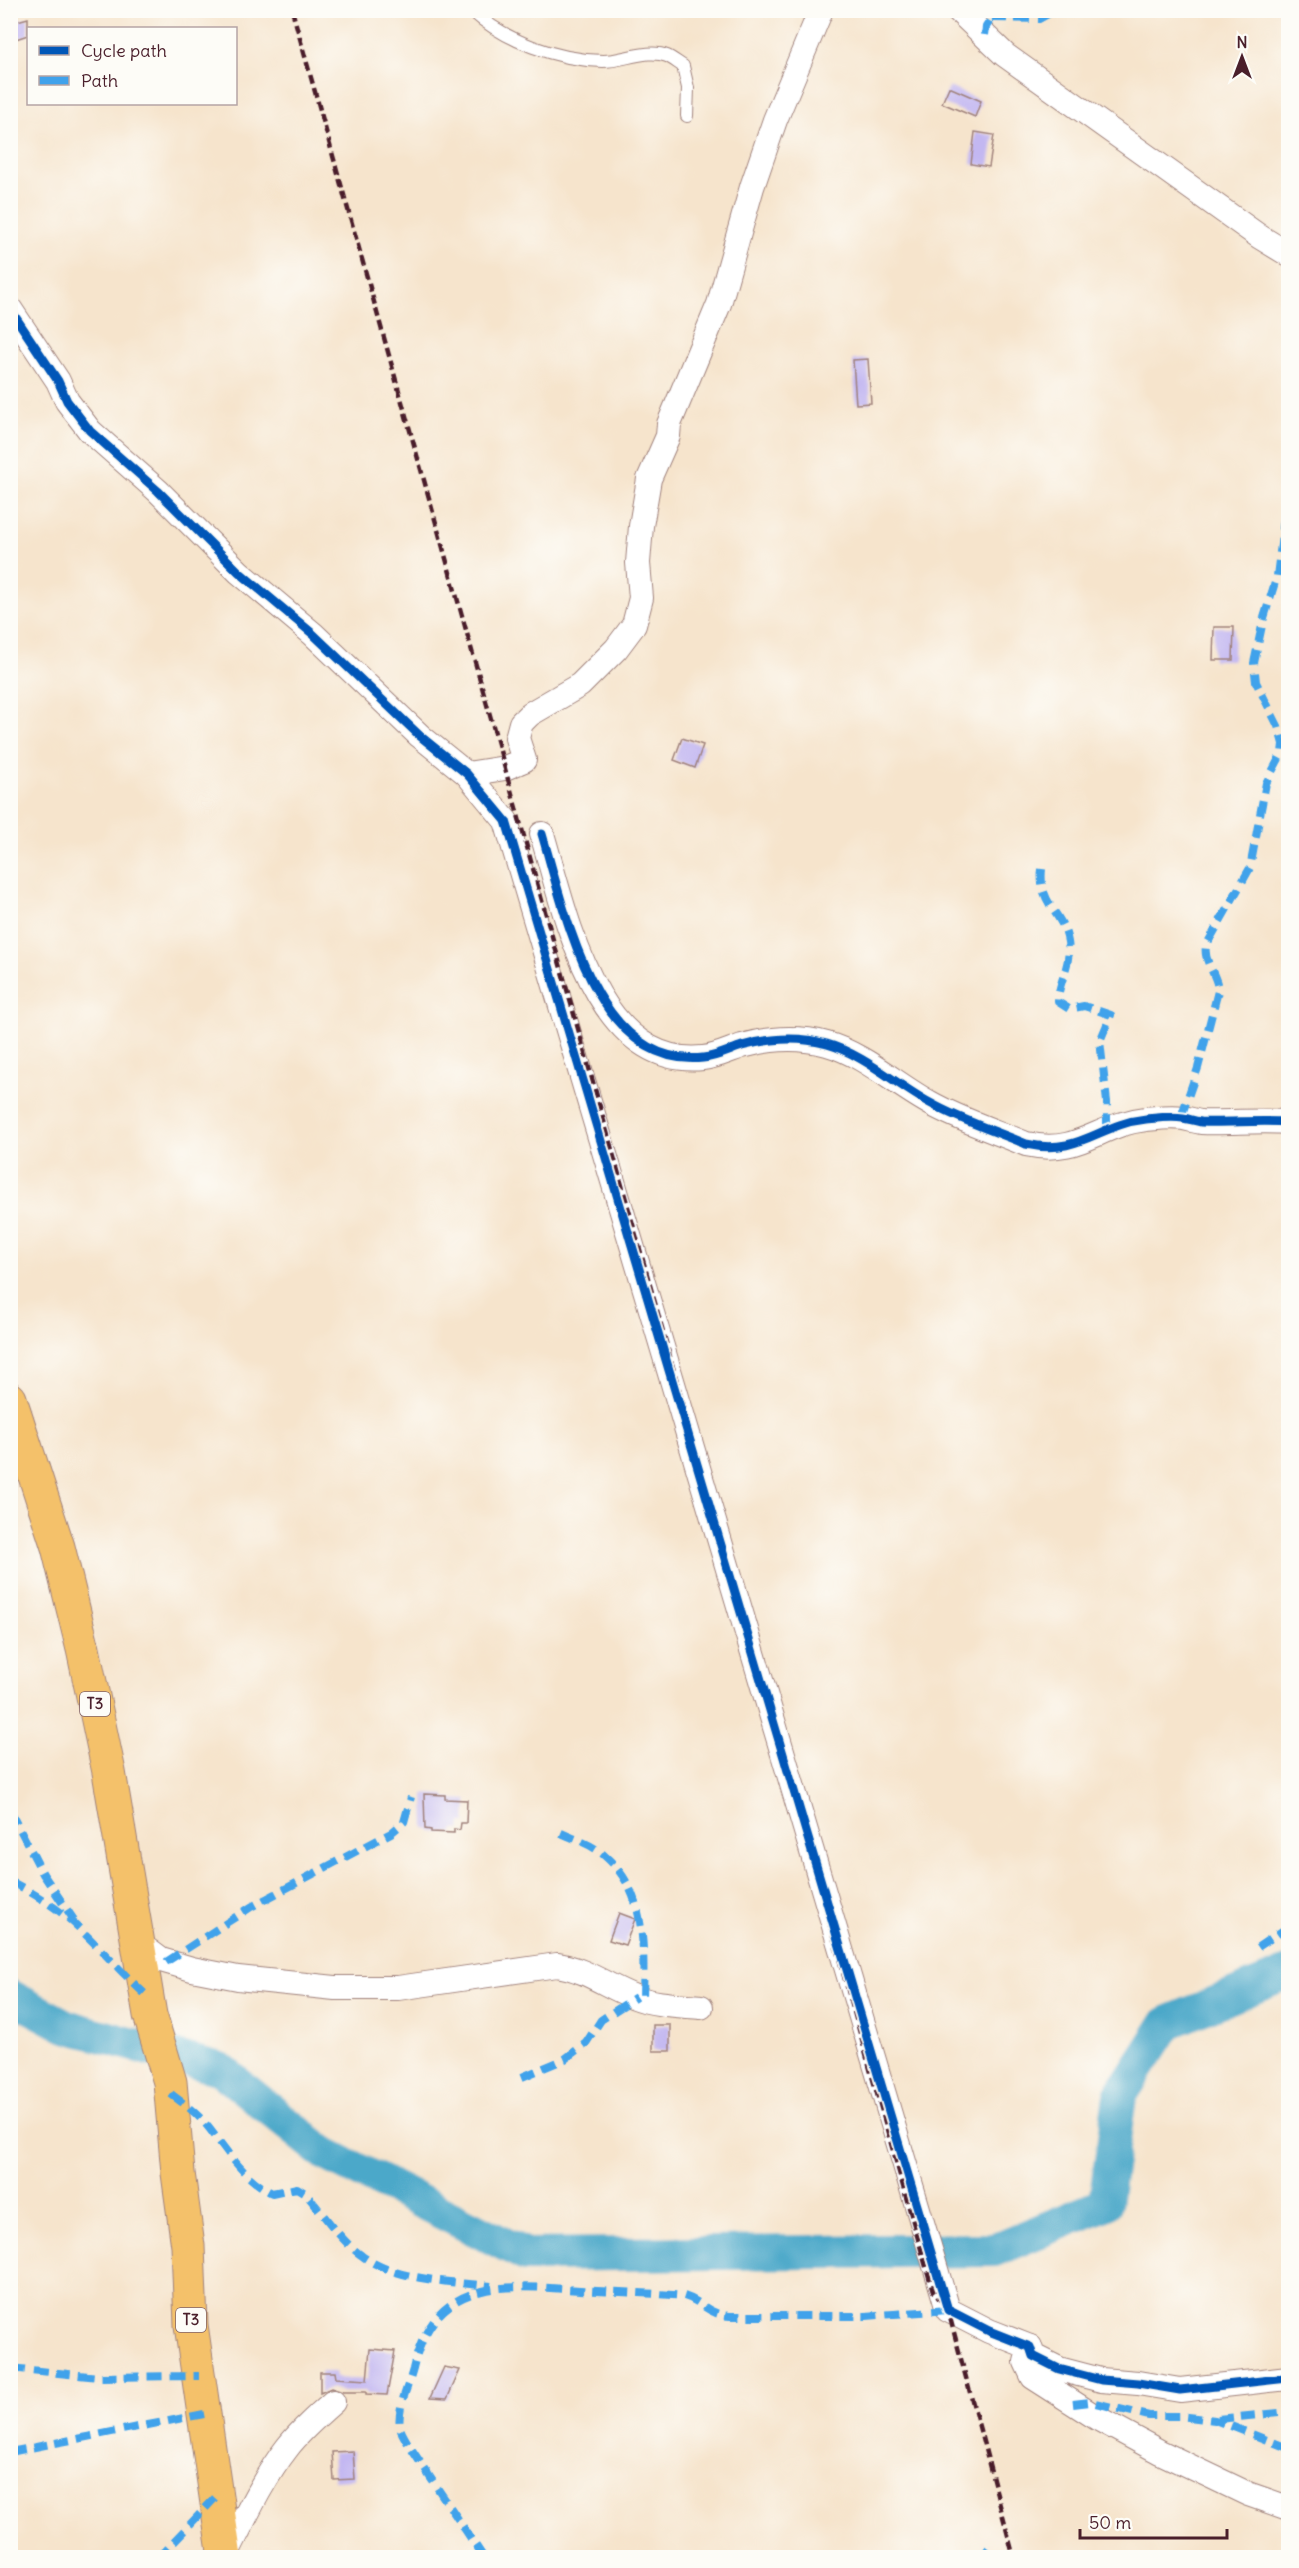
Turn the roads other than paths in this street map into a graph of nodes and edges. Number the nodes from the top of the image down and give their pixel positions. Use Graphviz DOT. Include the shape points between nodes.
graph roads {
  1 [pos="471,10"];
  2 [pos="821,10"];
  3 [pos="958,10"];
  4 [pos="687,116"];
  5 [pos="1288,254"];
  6 [pos="10,309"];
  7 [pos="467,774"];
  8 [pos="542,834"];
  9 [pos="1288,1122"];
  10 [pos="10,1399"];
  11 [pos="138,1944"];
  12 [pos="700,2007"];
  13 [pos="1030,2348"];
  14 [pos="1288,2378"];
  15 [pos="333,2402"];
  16 [pos="1288,2508"];
  17 [pos="226,2558"];
  1 -- 4 [label="lane" via="489,26 568,56 604,61 666,55 683,66 688,88"];
  2 -- 7 [label="street" via="774,120 719,304 649,479 640,544 641,598 634,625 580,685 521,723 517,738 524,760 505,768"];
  3 -- 5 [label="street" via="1005,55"];
  6 -- 7 [label="street" via="67,401 90,430 239,572"];
  7 -- 13 [label="street" via="506,820 948,2310"];
  8 -- 9 [label="street" via="592,985 605,1006 634,1037 671,1058 705,1058 771,1038 828,1044 848,1052 932,1104 1043,1148 1072,1145 1124,1123 1145,1119"];
  10 -- 11 [label="highway, T3" via="58,1547 83,1649 109,1772"];
  11 -- 12 [label="street" via="160,1960 192,1969 335,1988 398,1988 557,1965 573,1967 636,1997"];
  11 -- 17 [label="highway, T3" via="150,2015 170,2082 188,2246 191,2325"];
  13 -- 14 [label="street" via="1033,2356 1059,2368 1101,2380 1180,2390"];
  13 -- 16 [label="street" via="1026,2362 1034,2377 1072,2404 1160,2452 1248,2494"];
  15 -- 17 [label="street" via="286,2448 253,2501"];
}
